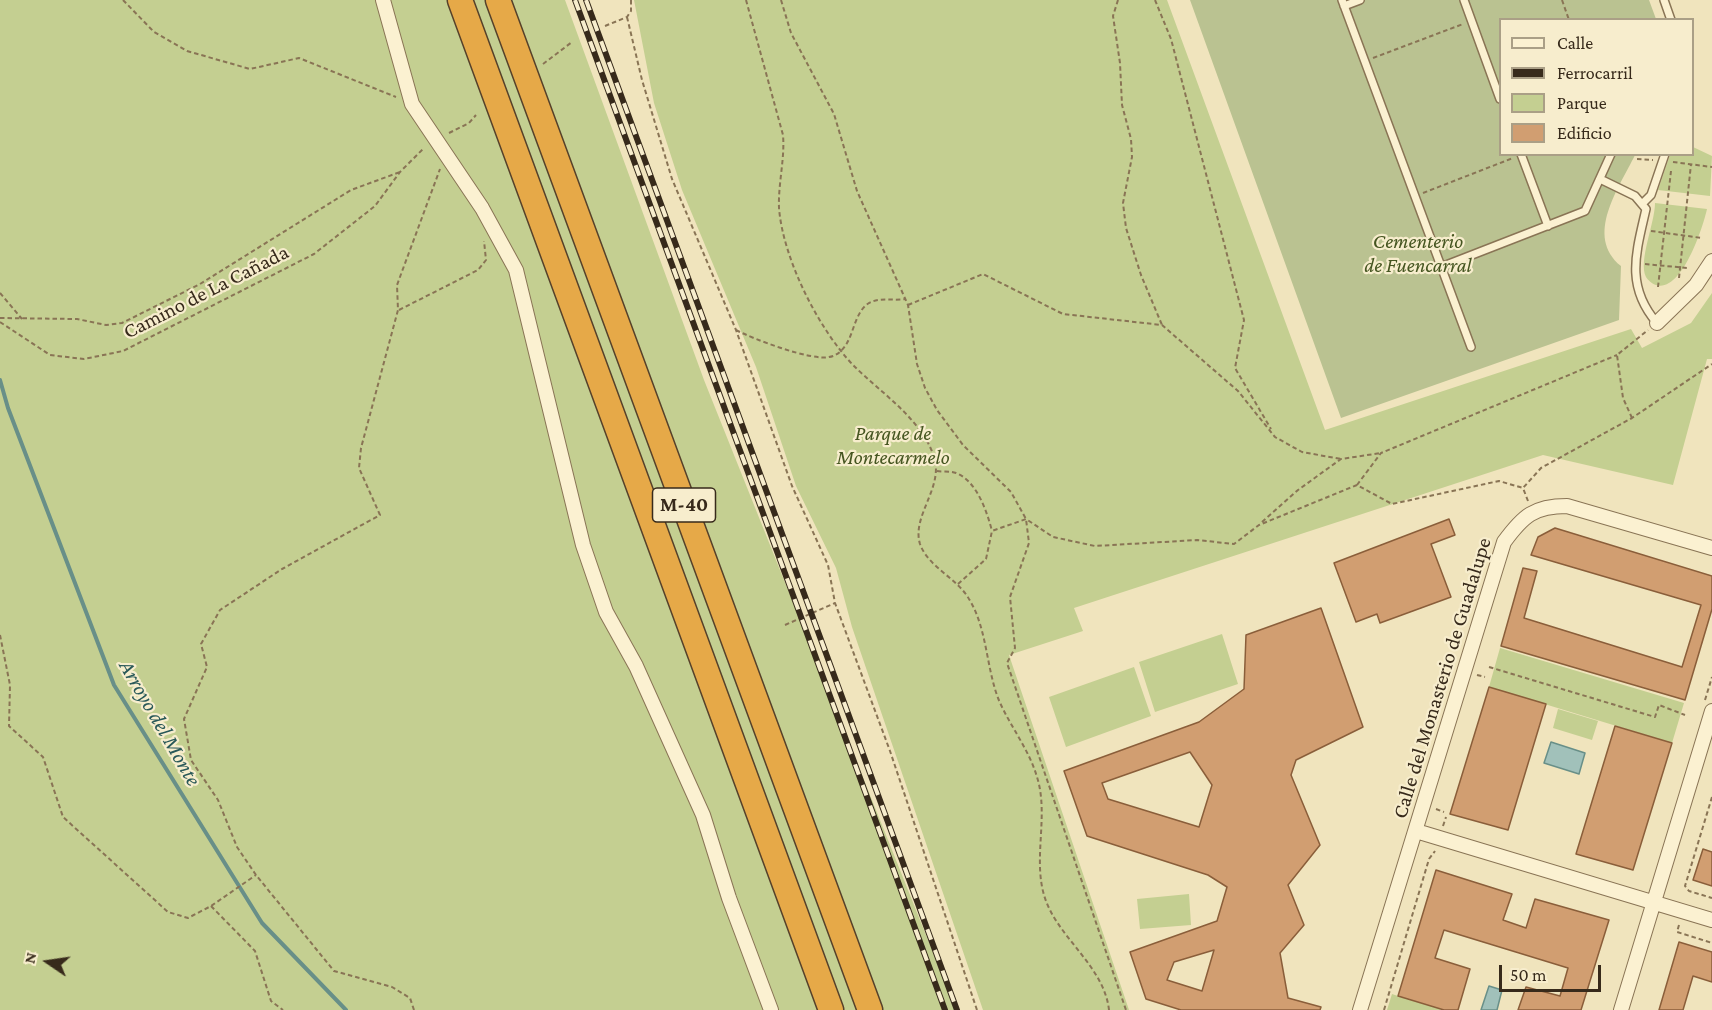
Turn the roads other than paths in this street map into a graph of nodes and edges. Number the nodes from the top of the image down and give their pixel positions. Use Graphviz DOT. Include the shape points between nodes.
graph roads {
  1 [pos="383,0"];
  2 [pos="460,0"];
  3 [pos="498,0"];
  4 [pos="1360,0"];
  5 [pos="1464,0"];
  6 [pos="1664,0"];
  7 [pos="1343,3"];
  8 [pos="1670,18"];
  9 [pos="1499,96"];
  10 [pos="1521,156"];
  11 [pos="1610,156"];
  12 [pos="1664,158"];
  13 [pos="1600,179"];
  14 [pos="1642,204"];
  15 [pos="1548,226"];
  16 [pos="1711,260"];
  17 [pos="1441,267"];
  18 [pos="1657,323"];
  19 [pos="1471,347"];
  20 [pos="1712,548"];
  21 [pos="1712,711"];
  22 [pos="1416,831"];
  23 [pos="1653,903"];
  24 [pos="1712,920"];
  25 [pos="771,1010"];
  26 [pos="831,1010"];
  27 [pos="870,1010"];
  28 [pos="1360,1010"];
  29 [pos="1621,1010"];
  1 -- 25 [label="street" via="412,104 482,208 516,270 580,535 602,601 636,666 703,815"];
  2 -- 26 [label="highway, M-40"];
  3 -- 27 [label="highway, M-40"];
  4 -- 7 [label="lane"];
  5 -- 9 [label="lane"];
  6 -- 8 [label="lane"];
  7 -- 17 [label="lane"];
  10 -- 15 [label="lane"];
  11 -- 13 [label="lane"];
  12 -- 14 [label="lane" via="1651,195"];
  13 -- 14 [label="lane" via="1635,196"];
  13 -- 15 [label="lane" via="1585,211"];
  14 -- 18 [label="lane" via="1646,209 1635,281 1639,298"];
  15 -- 17 [label="lane"];
  16 -- 18 [label="street" via="1696,285"];
  17 -- 19 [label="lane"];
  20 -- 22 [label="street, Calle del Monasterio de Guadalupe" via="1567,506 1548,506 1517,524 1504,542"];
  21 -- 23 [label="street"];
  22 -- 23 [label="street"];
  22 -- 28 [label="street, Calle del Monasterio de Guadalupe"];
  23 -- 24 [label="street"];
  23 -- 29 [label="street"];
}
